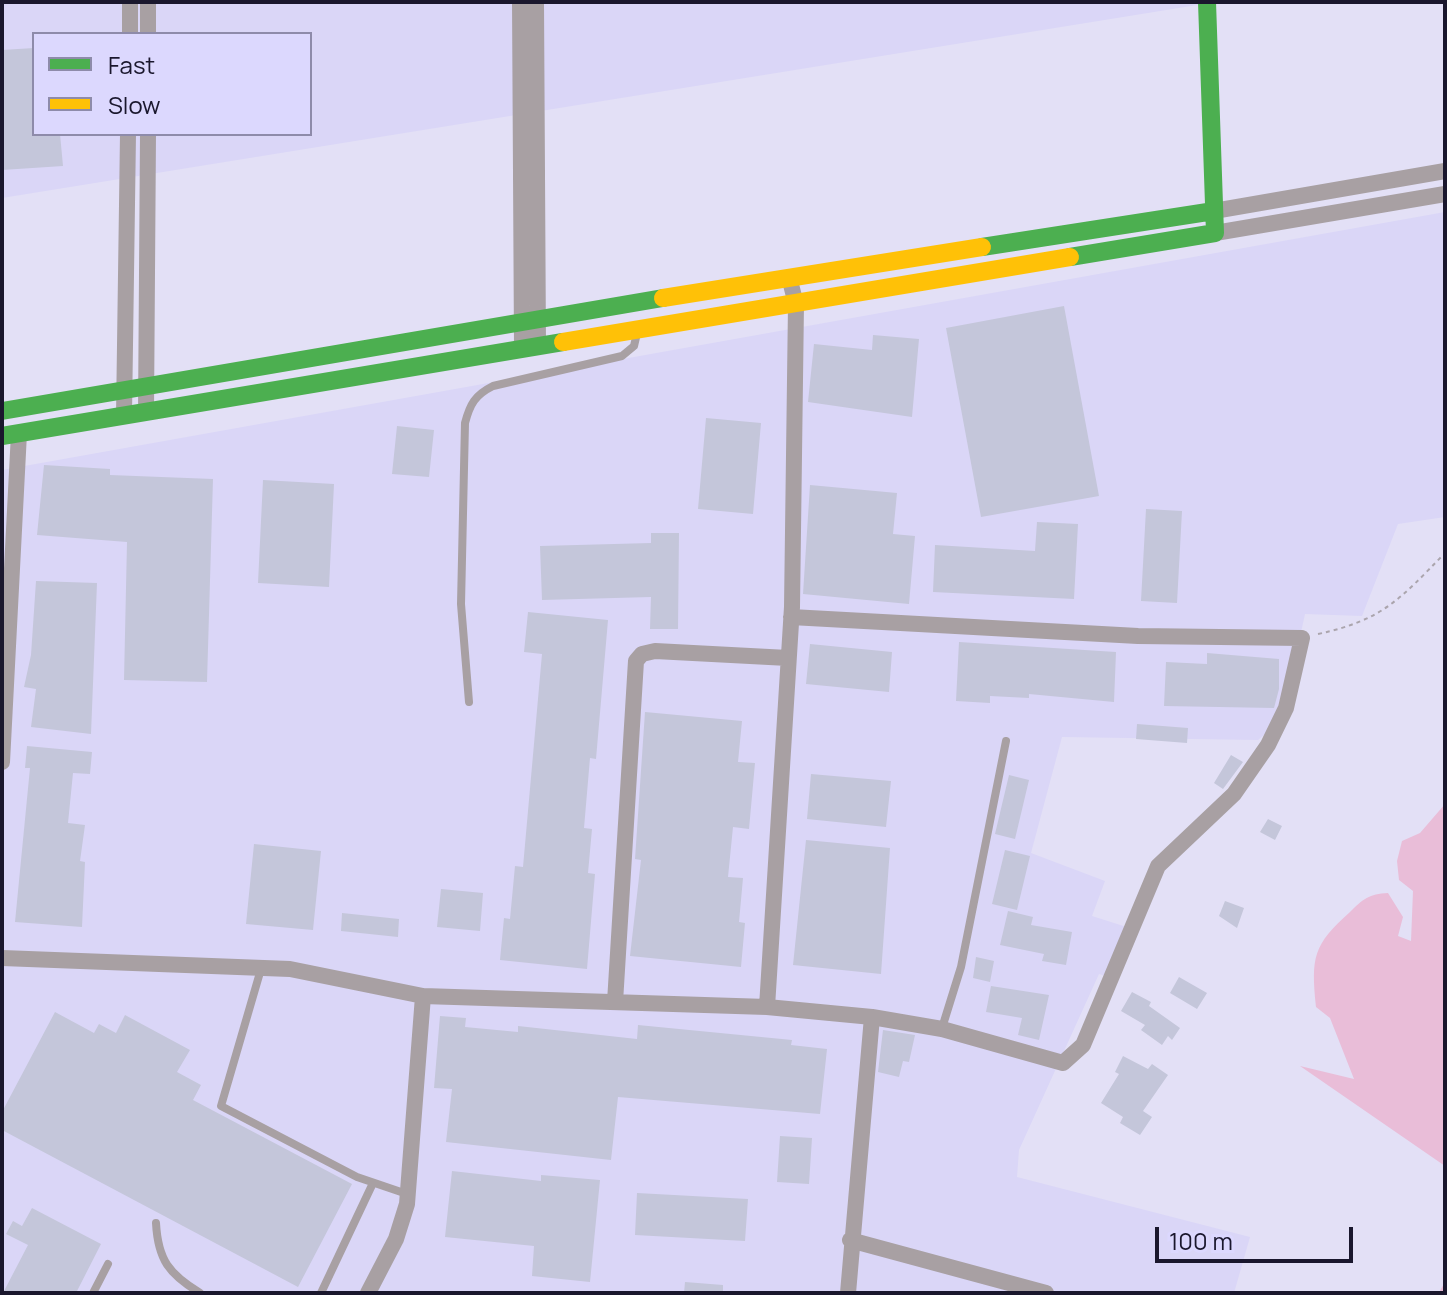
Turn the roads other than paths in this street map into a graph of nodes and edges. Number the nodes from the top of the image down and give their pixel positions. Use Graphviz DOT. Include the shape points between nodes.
graph roads {
  1 [pos="130,2"];
  2 [pos="148,2"];
  3 [pos="520,2"];
  4 [pos="536,2"];
  5 [pos="1193,2"];
  6 [pos="1207,2"];
  7 [pos="130,32"];
  8 [pos="148,32"];
  9 [pos="128,136"];
  10 [pos="148,136"];
  11 [pos="1445,171"];
  12 [pos="1445,194"];
  13 [pos="1207,212"];
  14 [pos="1208,234"];
  15 [pos="1006,243"];
  16 [pos="1012,267"];
  17 [pos="789,277"];
  18 [pos="796,304"];
  19 [pos="529,321"];
  20 [pos="638,329"];
  21 [pos="530,346"];
  22 [pos="147,386"];
  23 [pos="124,389"];
  24 [pos="2,411"];
  25 [pos="146,412"];
  26 [pos="124,415"];
  27 [pos="10,435"];
  28 [pos="791,617"];
  29 [pos="788,658"];
  30 [pos="469,702"];
  31 [pos="1006,741"];
  32 [pos="2,762"];
  33 [pos="2,958"];
  34 [pos="261,969"];
  35 [pos="423,996"];
  36 [pos="615,1002"];
  37 [pos="767,1007"];
  38 [pos="872,1017"];
  39 [pos="942,1029"];
  40 [pos="373,1183"];
  41 [pos="408,1195"];
  42 [pos="156,1223"];
  43 [pos="850,1240"];
  44 [pos="108,1264"];
  45 [pos="93,1293"];
  46 [pos="200,1293"];
  47 [pos="321,1293"];
  48 [pos="368,1293"];
  49 [pos="848,1293"];
  50 [pos="1046,1293"];
  1 -- 7 [label="street"];
  2 -- 8 [label="street"];
  3 -- 19 [label="street"];
  4 -- 19 [label="street"];
  5 -- 13 [label="street"];
  6 -- 13 [label="street"];
  9 -- 23 [label="street"];
  10 -- 22 [label="street"];
  11 -- 13 [label="street"];
  12 -- 14 [label="street"];
  13 -- 14 [label="street"];
  13 -- 15 [label="street"];
  14 -- 16 [label="street"];
  15 -- 16 [label="street"];
  15 -- 17 [label="street"];
  16 -- 18 [label="street"];
  17 -- 18 [label="street"];
  17 -- 19 [label="street"];
  18 -- 20 [label="street"];
  18 -- 28 [label="street"];
  19 -- 21 [label="street"];
  19 -- 22 [label="street"];
  20 -- 21 [label="street"];
  20 -- 30 [label="lane" via="634,346 622,356 493,386 477,394 469,406 461,604"];
  21 -- 25 [label="street"];
  22 -- 23 [label="street"];
  22 -- 25 [label="street"];
  23 -- 24 [label="street"];
  23 -- 26 [label="street"];
  25 -- 26 [label="street"];
  26 -- 27 [label="street"];
  27 -- 32 [label="street"];
  28 -- 29 [label="street"];
  28 -- 39 [label="street" via="1138,636 1302,638 1286,708 1268,745 1234,794 1158,866 1074,1057 1051,1062"];
  29 -- 36 [label="street" via="655,651 636,661"];
  29 -- 37 [label="street"];
  31 -- 39 [label="lane" via="961,967"];
  33 -- 34 [label="street"];
  34 -- 35 [label="street" via="290,969"];
  34 -- 40 [label="lane" via="221,1106"];
  35 -- 36 [label="street"];
  35 -- 41 [label="street"];
  36 -- 37 [label="street"];
  37 -- 38 [label="street"];
  38 -- 39 [label="street"];
  38 -- 43 [label="street"];
  40 -- 41 [label="lane"];
  40 -- 47 [label="lane"];
  41 -- 48 [label="street" via="396,1239"];
  42 -- 46 [label="lane" via="162,1261"];
  43 -- 49 [label="street"];
  43 -- 50 [label="street"];
  44 -- 45 [label="lane"];
}
